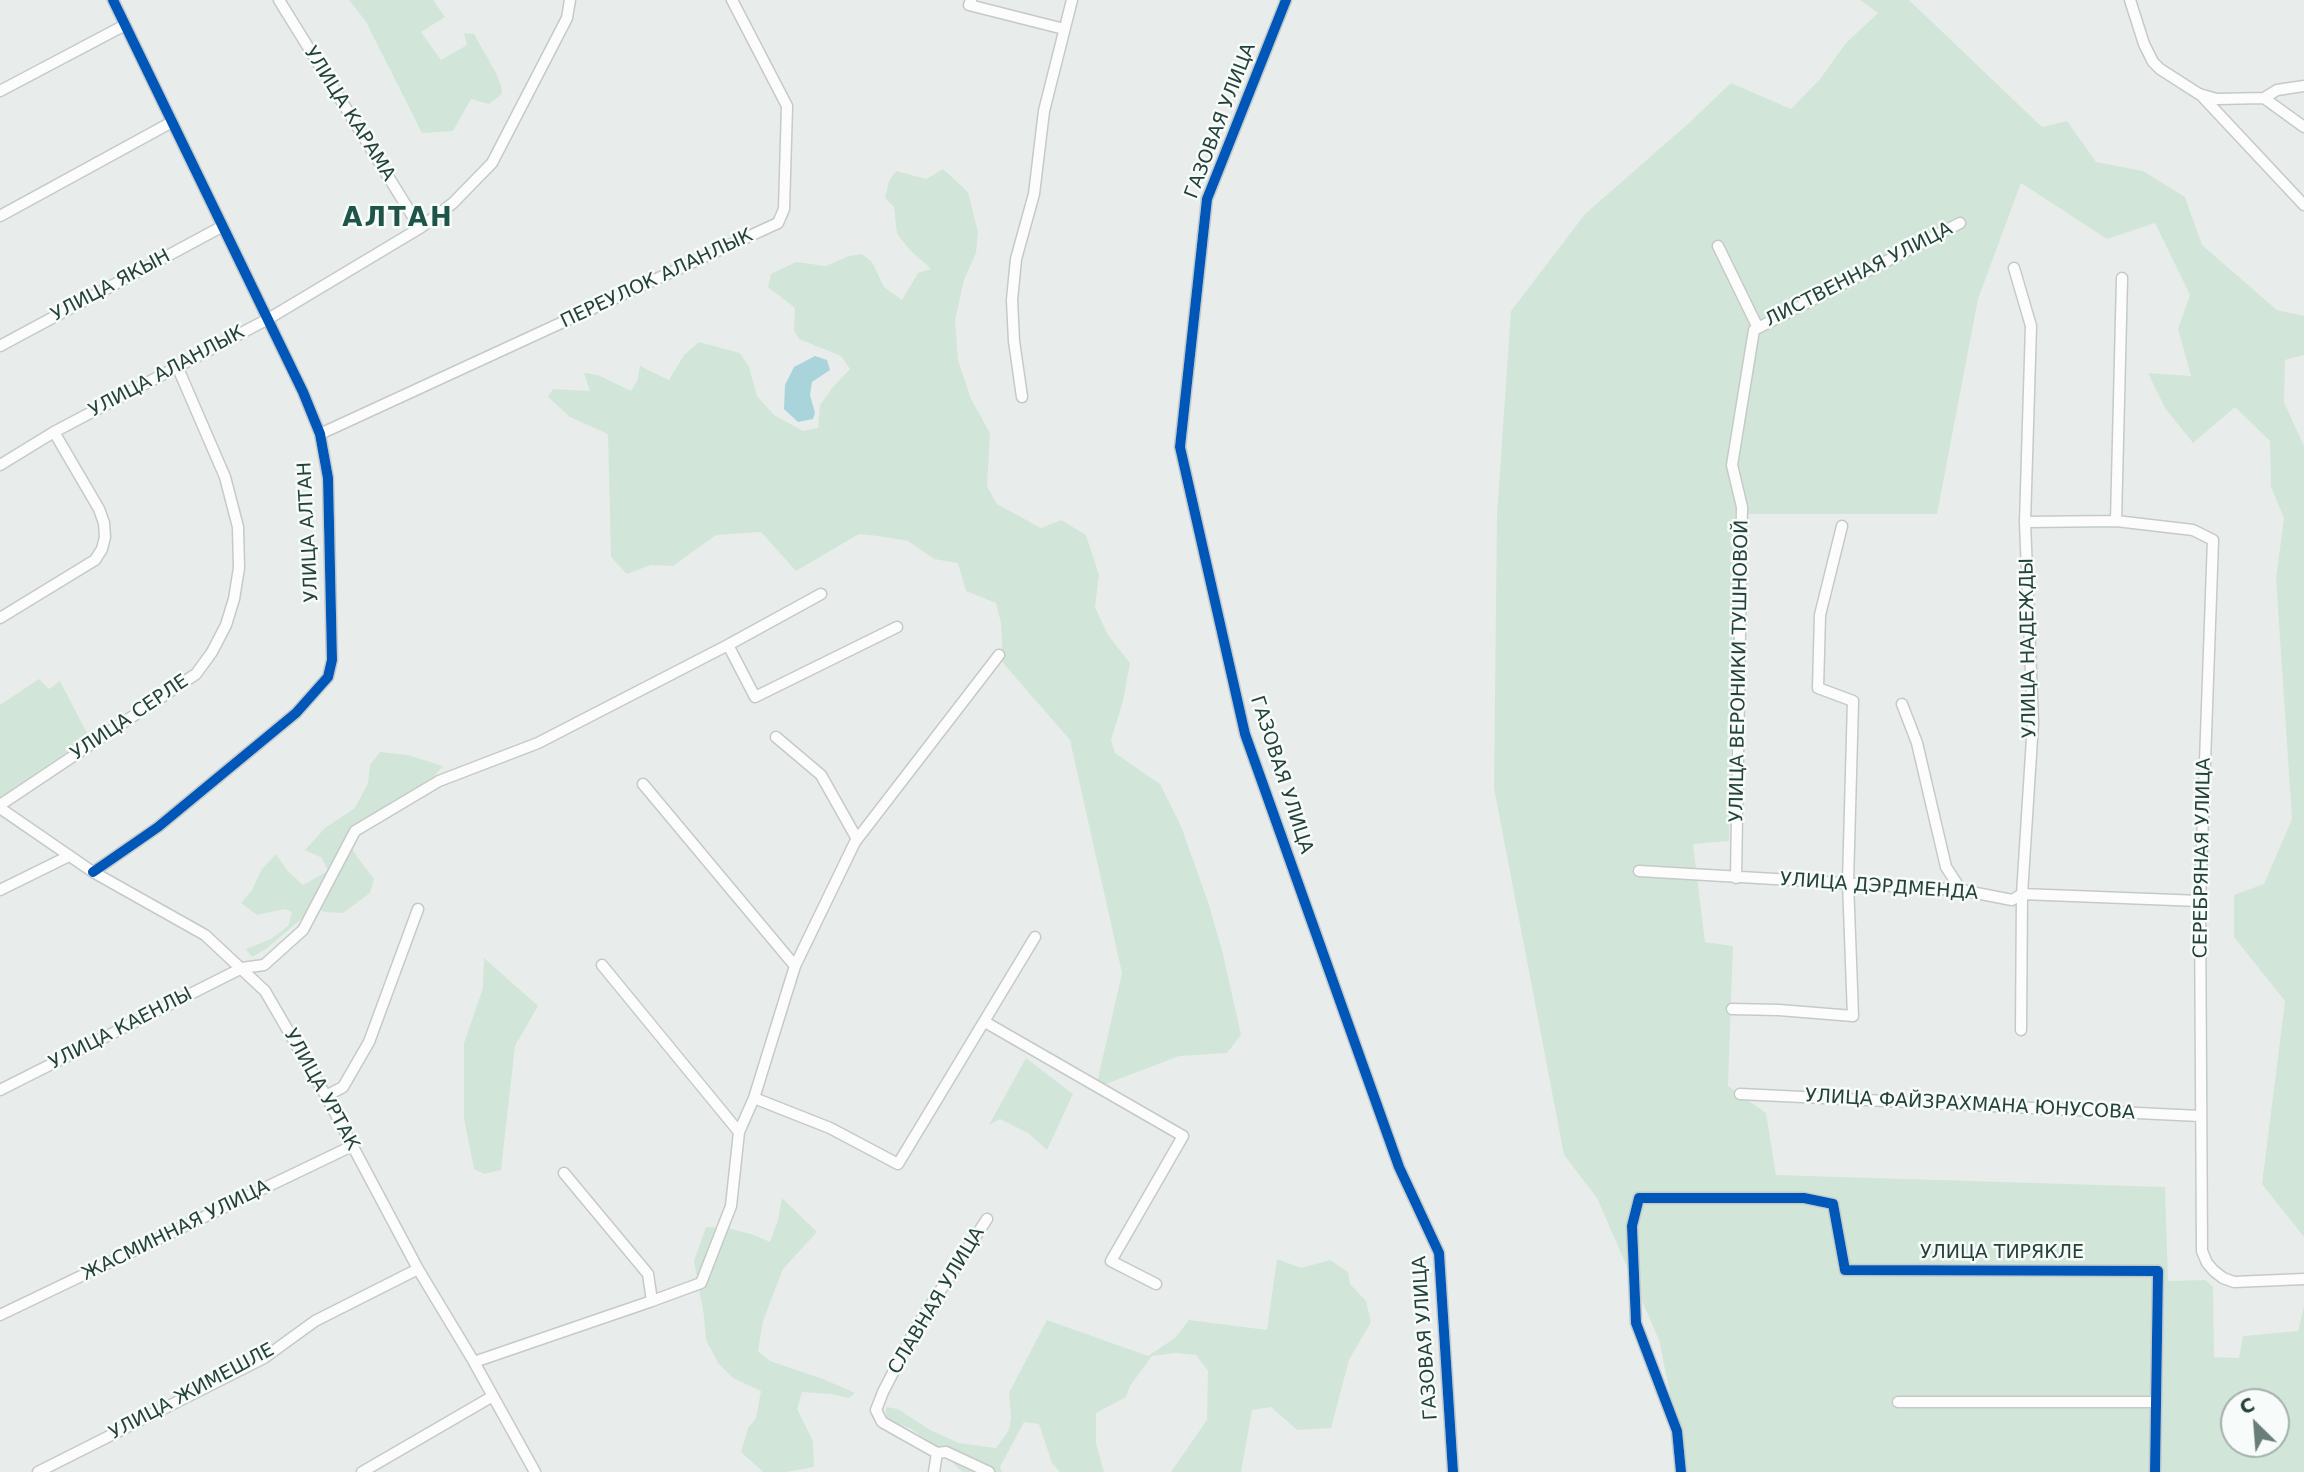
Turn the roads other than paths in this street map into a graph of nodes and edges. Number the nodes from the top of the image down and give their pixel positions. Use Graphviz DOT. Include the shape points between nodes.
graph roads {
  1 [pos="113,0"];
  2 [pos="279,0"];
  3 [pos="570,0"];
  4 [pos="732,0"];
  5 [pos="971,0"];
  6 [pos="1072,0"];
  7 [pos="1286,0"];
  8 [pos="2130,0"];
  9 [pos="125,25"];
  10 [pos="1064,29"];
  11 [pos="2304,86"];
  12 [pos="0,90"];
  13 [pos="2199,94"];
  14 [pos="2264,98"];
  15 [pos="172,122"];
  16 [pos="2304,127"];
  17 [pos="2304,205"];
  18 [pos="0,216"];
  19 [pos="1960,223"];
  20 [pos="223,226"];
  21 [pos="420,228"];
  22 [pos="1718,246"];
  23 [pos="2014,268"];
  24 [pos="2122,278"];
  25 [pos="268,319"];
  26 [pos="1758,328"];
  27 [pos="0,346"];
  28 [pos="177,366"];
  29 [pos="1022,397"];
  30 [pos="54,432"];
  31 [pos="320,434"];
  32 [pos="0,466"];
  33 [pos="1732,466"];
  34 [pos="2116,521"];
  35 [pos="2025,522"];
  36 [pos="1842,526"];
  37 [pos="821,594"];
  38 [pos="0,618"];
  39 [pos="897,627"];
  40 [pos="727,645"];
  41 [pos="999,655"];
  42 [pos="1902,704"];
  43 [pos="776,737"];
  44 [pos="643,784"];
  45 [pos="0,806"];
  46 [pos="857,839"];
  47 [pos="69,856"];
  48 [pos="1639,871"];
  49 [pos="93,872"];
  50 [pos="1736,878"];
  51 [pos="1848,883"];
  52 [pos="0,890"];
  53 [pos="1961,890"];
  54 [pos="2022,894"];
  55 [pos="2200,901"];
  56 [pos="418,909"];
  57 [pos="1035,937"];
  58 [pos="602,965"];
  59 [pos="795,966"];
  60 [pos="242,968"];
  61 [pos="1732,1009"];
  62 [pos="985,1022"];
  63 [pos="2021,1030"];
  64 [pos="0,1090"];
  65 [pos="1740,1094"];
  66 [pos="326,1096"];
  67 [pos="754,1098"];
  68 [pos="2200,1116"];
  69 [pos="739,1132"];
  70 [pos="352,1146"];
  71 [pos="564,1173"];
  72 [pos="987,1219"];
  73 [pos="418,1269"];
  74 [pos="2304,1279"];
  75 [pos="1156,1284"];
  76 [pos="652,1301"];
  77 [pos="0,1315"];
  78 [pos="474,1362"];
  79 [pos="493,1396"];
  80 [pos="1898,1402"];
  81 [pos="2156,1402"];
  82 [pos="937,1453"];
  83 [pos="38,1472"];
  84 [pos="362,1472"];
  85 [pos="535,1472"];
  86 [pos="934,1472"];
  87 [pos="989,1472"];
  88 [pos="1453,1472"];
  89 [pos="1681,1472"];
  90 [pos="2155,1472"];
  1 -- 9 [label="street, УЛИЦА АЛТАН"];
  2 -- 21 [label="street, УЛИЦА КАРАМА"];
  3 -- 21 [label="street, УЛИЦА АЛАНЛЫК" via="567,18 492,163 453,203"];
  4 -- 31 [label="street, ПЕРЕУЛОК АЛАНЛЫК" via="788,106 784,209 778,223"];
  5 -- 10 [label="street" via="969,5"];
  6 -- 10 [label="street"];
  7 -- 88 [label="street, ГАЗОВАЯ УЛИЦА" via="1207,199 1180,447 1245,734 1399,1167 1440,1253"];
  8 -- 13 [label="street" via="2153,62"];
  9 -- 12 [label="street"];
  9 -- 15 [label="street, УЛИЦА АЛТАН"];
  10 -- 29 [label="street" via="1044,111 1034,194 1016,259 1012,300"];
  11 -- 14 [label="street" via="2277,90"];
  13 -- 14 [label="street" via="2217,99"];
  13 -- 17 [label="street"];
  14 -- 16 [label="street"];
  15 -- 18 [label="street"];
  15 -- 20 [label="street, УЛИЦА АЛТАН"];
  19 -- 26 [label="street, ЛИСТВЕННАЯ УЛИЦА"];
  20 -- 25 [label="street, УЛИЦА АЛТАН"];
  20 -- 27 [label="street, УЛИЦА ЯКЫН"];
  21 -- 25 [label="street, УЛИЦА АЛАНЛЫК"];
  22 -- 26 [label="street, ЛИСТВЕННАЯ УЛИЦА"];
  23 -- 35 [label="street, УЛИЦА НАДЕЖДЫ" via="2031,326"];
  24 -- 34 [label="street"];
  25 -- 28 [label="street, УЛИЦА АЛАНЛЫК"];
  25 -- 31 [label="street, УЛИЦА АЛТАН"];
  26 -- 33 [label="street, ЛИСТВЕННАЯ УЛИЦА" via="1754,330"];
  28 -- 30 [label="street, УЛИЦА АЛАНЛЫК"];
  28 -- 45 [label="street, УЛИЦА СЕРЛЕ" via="225,477 238,527 239,568 226,625 196,674"];
  30 -- 32 [label="street, УЛИЦА АЛАНЛЫК"];
  30 -- 38 [label="street" via="99,509 104,523 102,549 95,560"];
  31 -- 49 [label="street, УЛИЦА АЛТАН" via="328,478 332,660 328,677 285,722 158,827"];
  33 -- 50 [label="street, УЛИЦА ВЕРОНИКИ ТУШНОВОЙ" via="1742,507"];
  34 -- 35 [label="street, СЕРЕБРЯНАЯ УЛИЦА"];
  34 -- 55 [label="street, СЕРЕБРЯНАЯ УЛИЦА" via="2193,530 2213,540"];
  35 -- 54 [label="street, УЛИЦА НАДЕЖДЫ" via="2033,723"];
  36 -- 51 [label="street" via="1820,615 1818,688 1853,701"];
  37 -- 40 [label="street, УЛИЦА КАЕНЛЫ"];
  39 -- 40 [label="street" via="755,697"];
  40 -- 60 [label="street, УЛИЦА КАЕНЛЫ" via="538,743 439,781 355,831 303,930 264,965"];
  41 -- 46 [label="street"];
  42 -- 53 [label="street" via="1917,743 1946,867"];
  43 -- 46 [label="street" via="821,775"];
  44 -- 59 [label="street"];
  45 -- 47 [label="street, УЛИЦА УРТАК"];
  46 -- 59 [label="street"];
  47 -- 49 [label="street, УЛИЦА УРТАК"];
  47 -- 52 [label="street"];
  48 -- 50 [label="street, УЛИЦА ДЭРДМЕНДА"];
  49 -- 60 [label="street, УЛИЦА УРТАК" via="205,935"];
  50 -- 51 [label="street, УЛИЦА ДЭРДМЕНДА"];
  51 -- 53 [label="street, УЛИЦА ДЭРДМЕНДА"];
  51 -- 61 [label="street" via="1853,1016"];
  53 -- 54 [label="street, УЛИЦА ДЭРДМЕНДА" via="2012,900"];
  54 -- 55 [label="street, УЛИЦА ДЭРДМЕНДА"];
  54 -- 63 [label="street, УЛИЦА НАДЕЖДЫ"];
  55 -- 68 [label="street, СЕРЕБРЯНАЯ УЛИЦА"];
  56 -- 66 [label="street" via="369,1042 343,1087"];
  57 -- 62 [label="street"];
  58 -- 69 [label="street"];
  59 -- 67 [label="street"];
  60 -- 64 [label="street, УЛИЦА КАЕНЛЫ"];
  60 -- 66 [label="street, УЛИЦА УРТАК" via="265,991"];
  62 -- 67 [label="street" via="898,1164 830,1128"];
  62 -- 75 [label="street" via="1183,1136 1111,1261"];
  65 -- 68 [label="street, УЛИЦА ФАЙЗРАХМАНА ЮНУСОВА"];
  66 -- 70 [label="street, УЛИЦА УРТАК"];
  67 -- 69 [label="street"];
  68 -- 74 [label="street, СЕРЕБРЯНАЯ УЛИЦА" via="2202,1251 2207,1263 2234,1282"];
  69 -- 76 [label="street" via="731,1206 701,1283"];
  70 -- 73 [label="street, УЛИЦА УРТАК"];
  70 -- 77 [label="street, ЖАСМИННАЯ УЛИЦА"];
  71 -- 76 [label="street" via="648,1274"];
  72 -- 82 [label="street, СЛАВНАЯ УЛИЦА" via="918,1326 876,1410 882,1422"];
  73 -- 78 [label="street, УЛИЦА УРТАК"];
  73 -- 83 [label="street, УЛИЦА ЖИМЕШЛЕ" via="315,1321 264,1358"];
  76 -- 78 [label="street"];
  78 -- 79 [label="street, УЛИЦА УРТАК"];
  79 -- 84 [label="street"];
  79 -- 85 [label="street, УЛИЦА УРТАК"];
  80 -- 81 [label="street"];
  81 -- 89 [label="street, УЛИЦА ТИРЯКЛЕ" via="2158,1270 1845,1270 1833,1204 1804,1198 1639,1198 1632,1226 1636,1323 1677,1431"];
  81 -- 90 [label="street"];
  82 -- 86 [label="street"];
  82 -- 87 [label="street" via="946,1452"];
}
